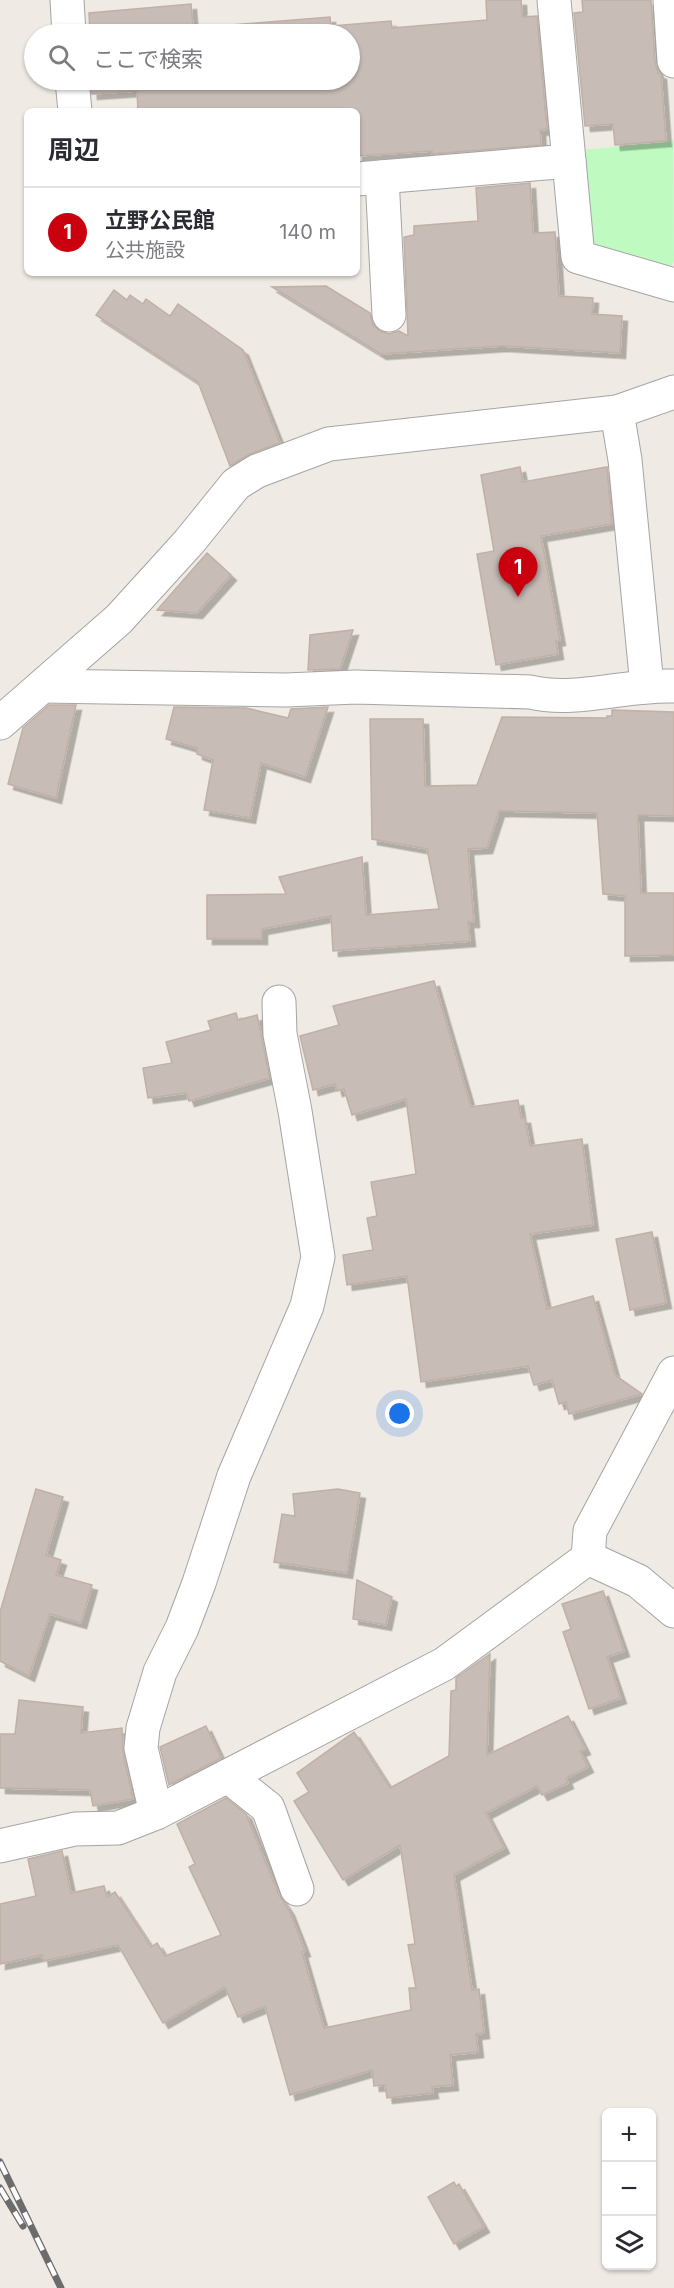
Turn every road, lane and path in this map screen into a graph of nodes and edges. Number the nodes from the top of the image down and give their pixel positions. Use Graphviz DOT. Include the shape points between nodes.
graph roads {
  1 [pos="66,0"];
  2 [pos="554,0"];
  3 [pos="670,0"];
  4 [pos="68,24"];
  5 [pos="674,61"];
  6 [pos="73,90"];
  7 [pos="75,108"];
  8 [pos="569,161"];
  9 [pos="370,178"];
  10 [pos="674,285"];
  11 [pos="389,315"];
  12 [pos="674,393"];
  13 [pos="616,412"];
  14 [pos="44,686"];
  15 [pos="660,686"];
  16 [pos="0,723"];
  17 [pos="279,1002"];
  18 [pos="674,1374"];
  19 [pos="588,1558"];
  20 [pos="674,1611"];
  21 [pos="228,1776"];
  22 [pos="156,1813"];
  23 [pos="0,1846"];
  24 [pos="297,1889"];
  1 -- 4 [label="street"];
  2 -- 8 [label="street"];
  3 -- 5 [label="street"];
  6 -- 7 [label="street"];
  8 -- 9 [label="street"];
  8 -- 10 [label="street" via="578,257"];
  9 -- 11 [label="street"];
  12 -- 13 [label="street"];
  13 -- 14 [label="street" via="329,444 257,471 236,484 118,619"];
  13 -- 15 [label="street"];
  14 -- 15 [label="street" via="286,690 356,687 530,692 551,697"];
  14 -- 16 [label="street"];
  17 -- 22 [label="street" via="280,1034 318,1257 307,1306 234,1476 199,1583 160,1672 143,1728 141,1748"];
  18 -- 19 [label="street" via="590,1531"];
  19 -- 20 [label="street" via="638,1581"];
  19 -- 21 [label="street" via="444,1664"];
  21 -- 22 [label="street"];
  21 -- 24 [label="street" via="268,1808"];
  22 -- 23 [label="street" via="118,1828 75,1829"];
}
